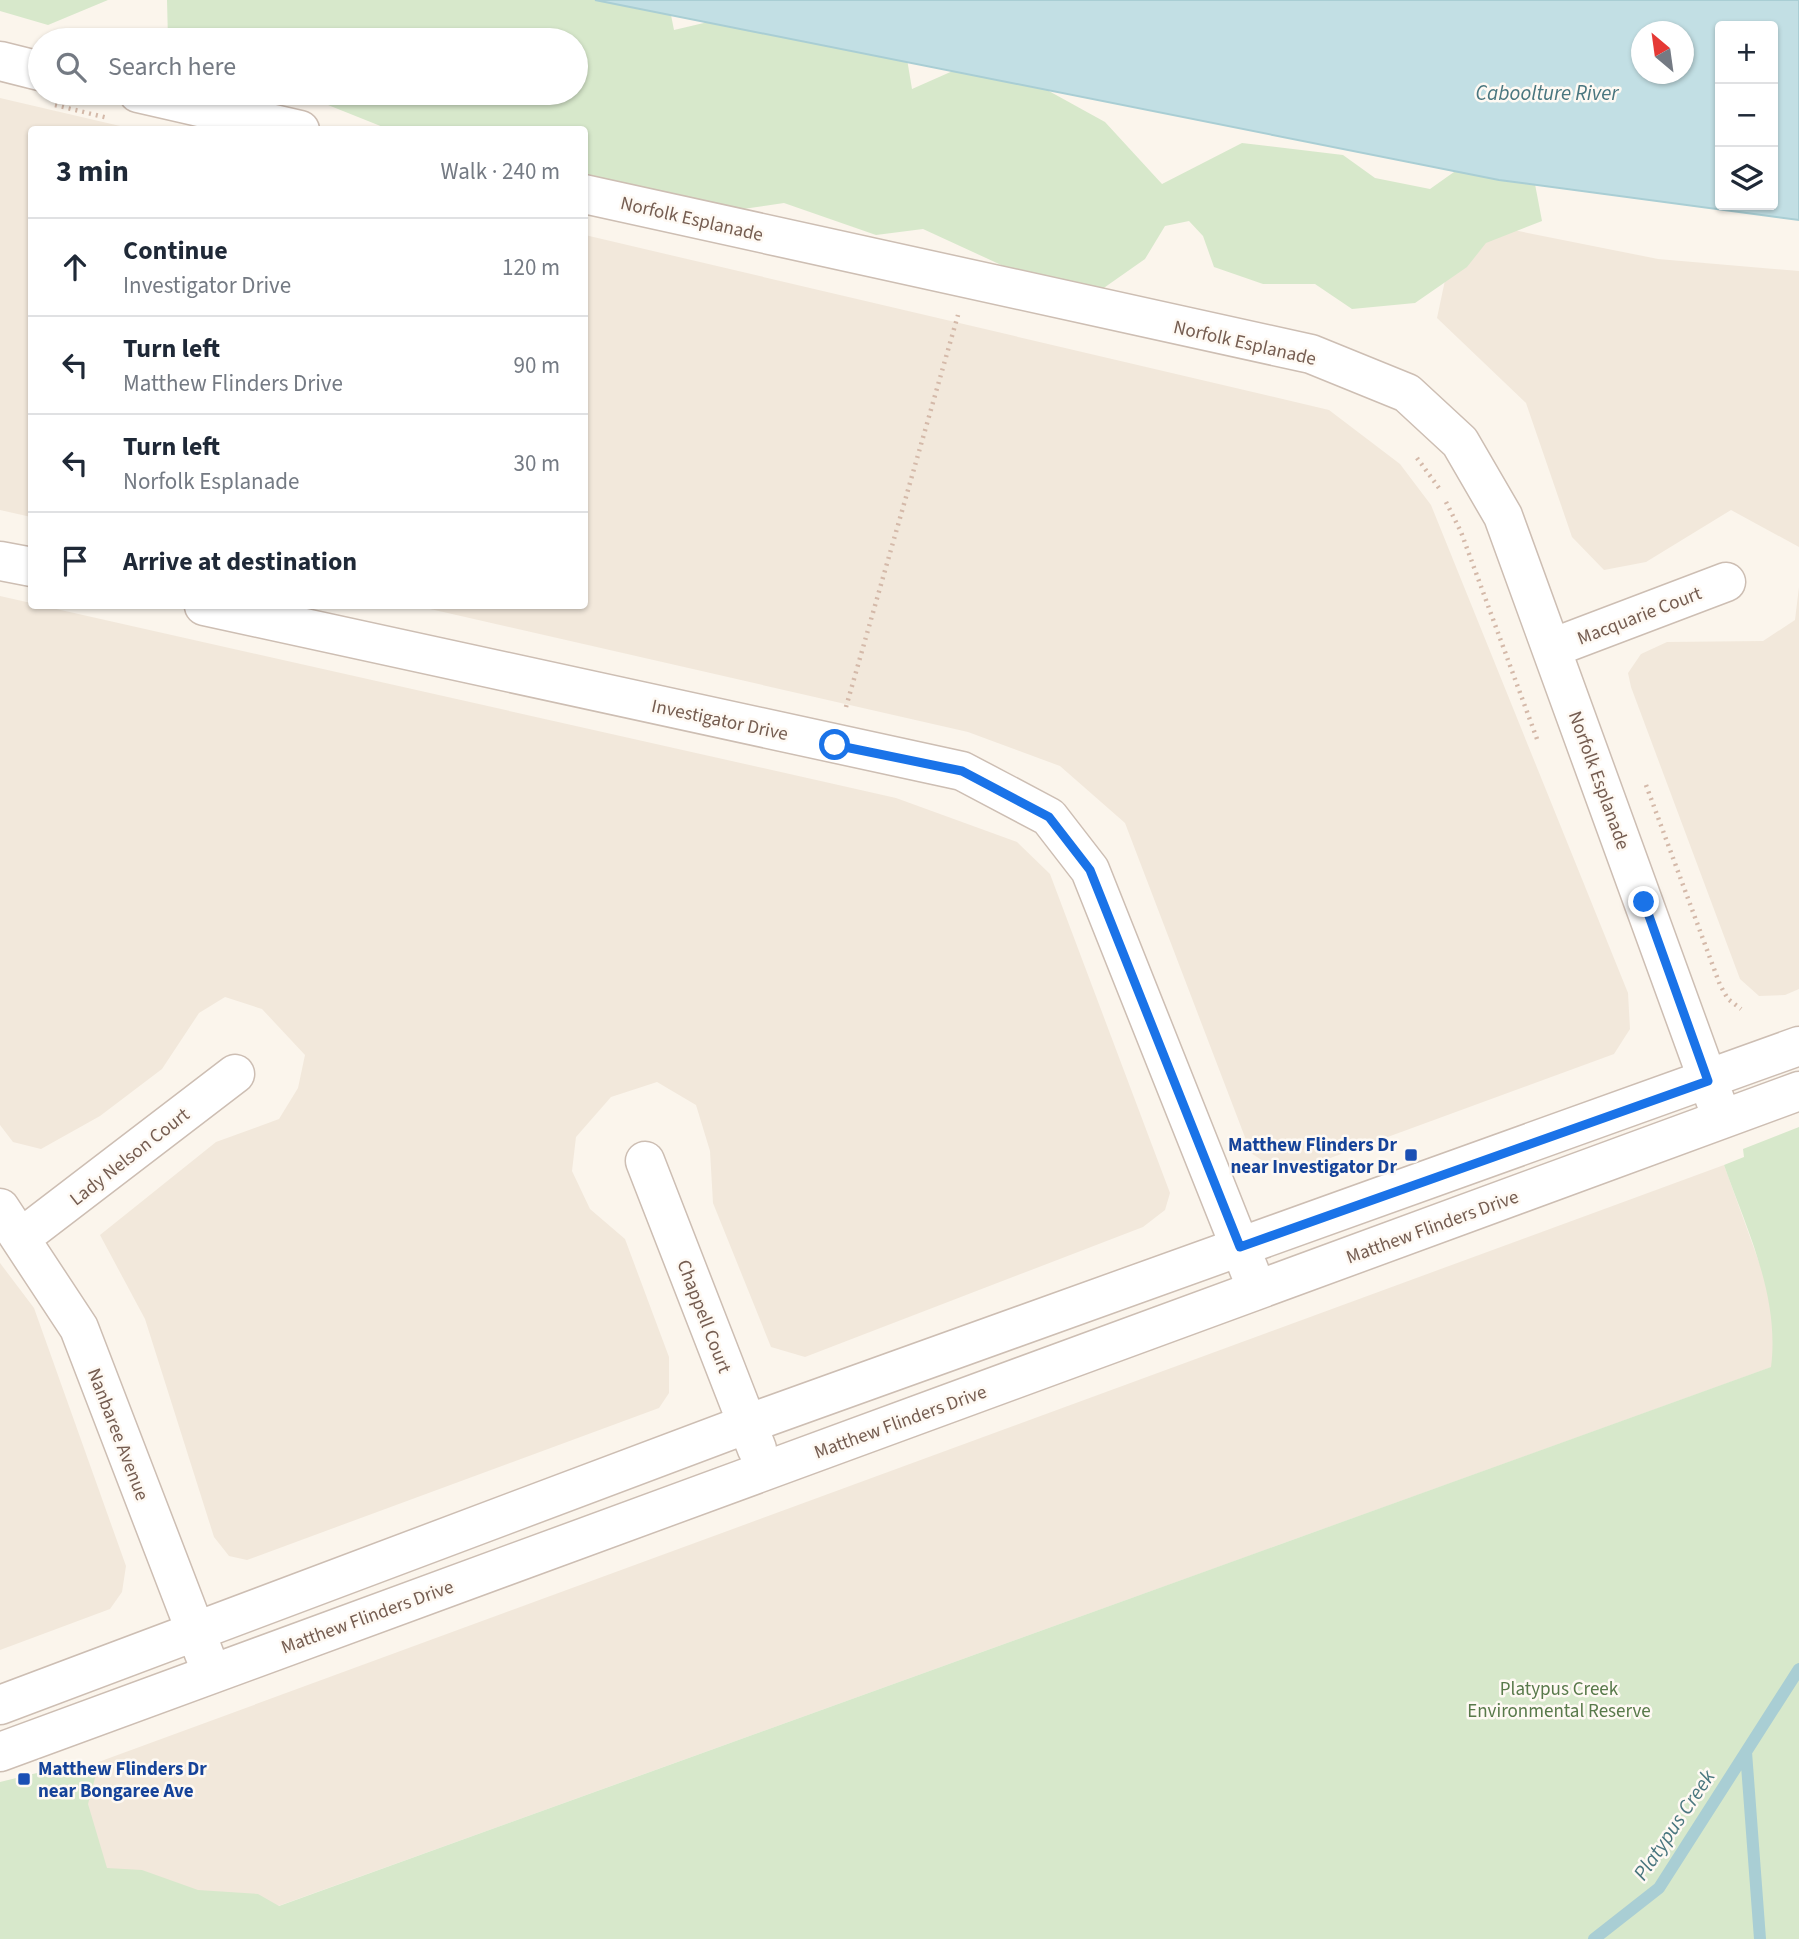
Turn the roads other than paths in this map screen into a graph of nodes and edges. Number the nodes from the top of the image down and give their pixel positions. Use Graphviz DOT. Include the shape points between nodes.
graph roads {
  1 [pos="0,61"];
  2 [pos="28,77"];
  3 [pos="129,107"];
  4 [pos="270,126"];
  5 [pos="588,195"];
  6 [pos="0,561"];
  7 [pos="28,567"];
  8 [pos="1727,582"];
  9 [pos="218,609"];
  10 [pos="1552,648"];
  11 [pos="1799,1046"];
  12 [pos="236,1074"];
  13 [pos="1708,1081"];
  14 [pos="1799,1091"];
  15 [pos="1723,1120"];
  16 [pos="645,1161"];
  17 [pos="11,1223"];
  18 [pos="1240,1247"];
  19 [pos="1257,1290"];
  20 [pos="747,1424"];
  21 [pos="765,1471"];
  22 [pos="196,1632"];
  23 [pos="212,1673"];
  24 [pos="0,1705"];
  25 [pos="0,1752"];
  1 -- 2 [label="street"];
  3 -- 4 [label="street"];
  5 -- 10 [label="street, Norfolk Esplanade" via="1311,354 1408,393 1460,442 1503,516"];
  6 -- 7 [label="street"];
  8 -- 10 [label="street, Macquarie Court"];
  9 -- 18 [label="street, Investigator Drive" via="962,771 1049,817 1090,870"];
  10 -- 13 [label="street, Norfolk Esplanade"];
  11 -- 13 [label="street"];
  12 -- 17 [label="street, Lady Nelson Court"];
  13 -- 15 [label="street, Norfolk Esplanade"];
  13 -- 18 [label="street"];
  14 -- 15 [label="street, Matthew Flinders Drive"];
  15 -- 19 [label="street, Matthew Flinders Drive"];
  16 -- 20 [label="street, Chappell Court"];
  17 -- 22 [label="street, Nanbaree Avenue" via="79,1328"];
  18 -- 19 [label="street, Investigator Drive"];
  18 -- 20 [label="street"];
  19 -- 21 [label="street, Matthew Flinders Drive"];
  20 -- 21 [label="street, Chappell Court"];
  20 -- 22 [label="street"];
  21 -- 23 [label="street, Matthew Flinders Drive"];
  22 -- 23 [label="street, Nanbaree Avenue"];
  22 -- 24 [label="street"];
  23 -- 25 [label="street, Matthew Flinders Drive"];
}
